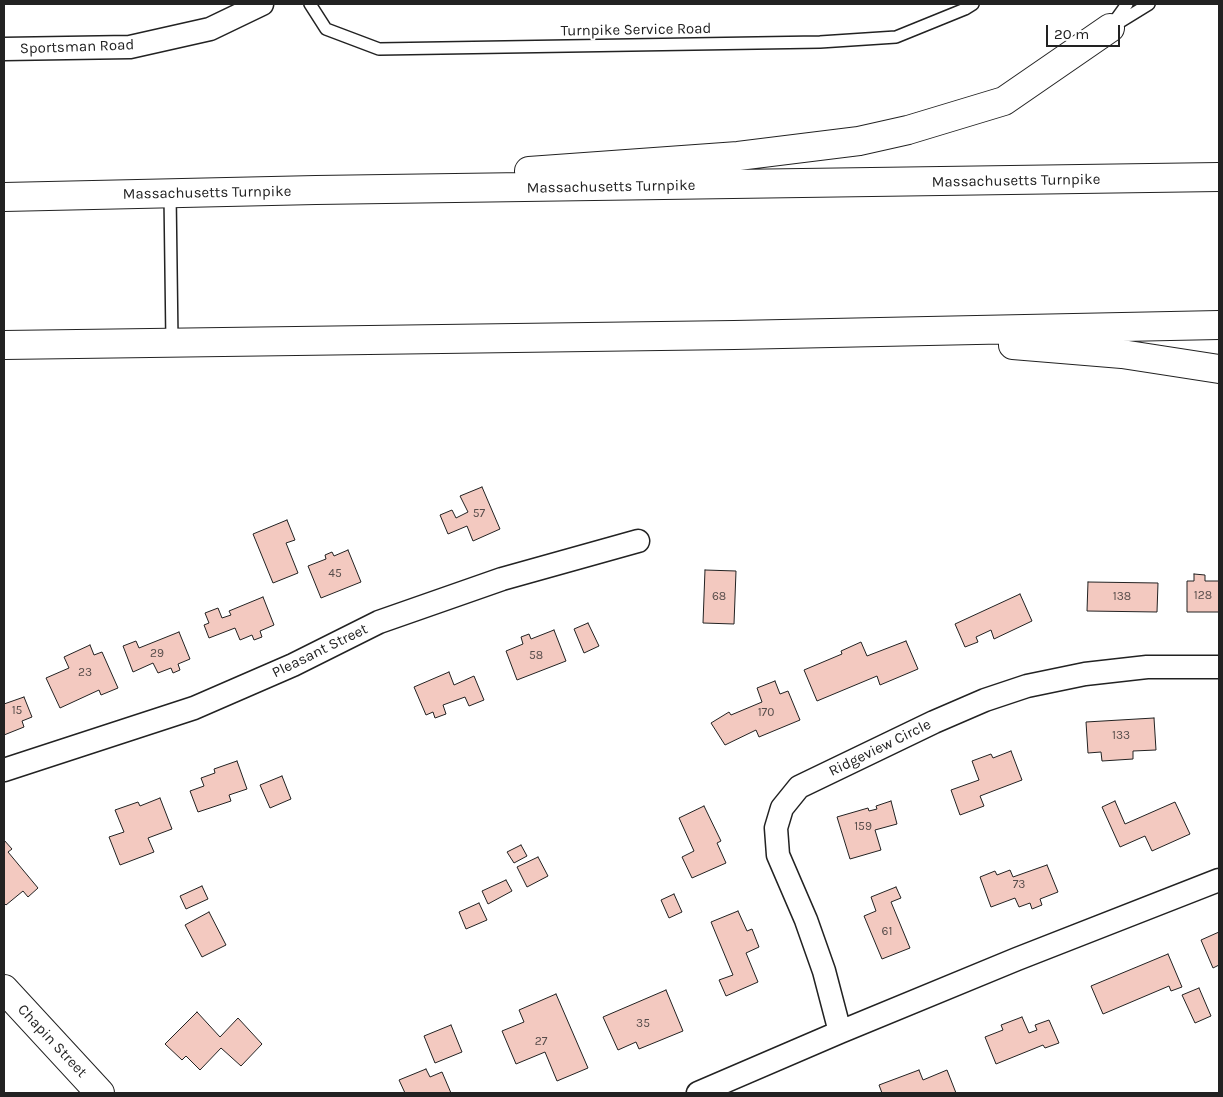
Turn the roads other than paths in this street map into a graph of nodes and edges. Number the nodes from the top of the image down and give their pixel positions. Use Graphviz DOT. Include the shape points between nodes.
graph roads {
  1 [pos="262,4"];
  2 [pos="310,4"];
  3 [pos="973,4"];
  4 [pos="1127,4"];
  5 [pos="1148,4"];
  6 [pos="1110,28"];
  7 [pos="4,49"];
  8 [pos="1219,177"];
  9 [pos="316,190"];
  10 [pos="170,193"];
  11 [pos="4,197"];
  12 [pos="1219,325"];
  13 [pos="797,334"];
  14 [pos="172,342"];
  15 [pos="4,345"];
  16 [pos="1219,369"];
  17 [pos="638,541"];
  18 [pos="1219,667"];
  19 [pos="4,770"];
  20 [pos="1219,880"];
  21 [pos="4,989"];
  22 [pos="840,1032"];
  23 [pos="100,1093"];
  24 [pos="698,1093"];
  1 -- 7 [label="street, Sportsman Road" via="210,29 130,47"];
  2 -- 3 [label="lane, Turnpike Service Road" via="326,29 379,49 810,43 896,37"];
  4 -- 6 [label="lane"];
  5 -- 6 [label="lane"];
  6 -- 9 [label="main road" via="1004,100 908,130 860,140 738,156"];
  8 -- 9 [label="main road, Massachusetts Turnpike"];
  9 -- 10 [label="main road, Massachusetts Turnpike"];
  10 -- 11 [label="main road, Massachusetts Turnpike"];
  10 -- 14 [label="lane"];
  12 -- 13 [label="main road"];
  13 -- 14 [label="main road"];
  13 -- 16 [label="main road" via="1078,350"];
  14 -- 15 [label="main road"];
  17 -- 19 [label="street, Pleasant Street" via="502,579 380,622 293,665 194,708"];
  18 -- 22 [label="street, Ridgeview Circle" via="1147,667 1085,674 1027,686 934,722 799,787 782,808 776,828 778,855 824,971"];
  20 -- 22 [label="street"];
  21 -- 23 [label="main road, Chapin Street"];
  22 -- 24 [label="street"];
}
